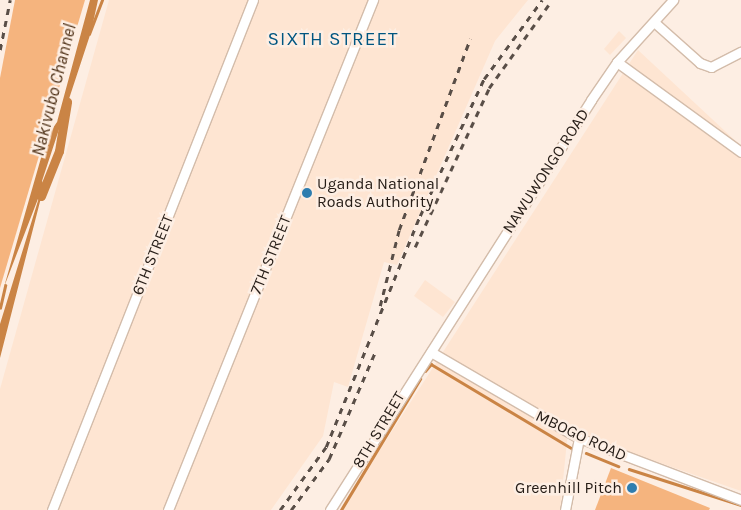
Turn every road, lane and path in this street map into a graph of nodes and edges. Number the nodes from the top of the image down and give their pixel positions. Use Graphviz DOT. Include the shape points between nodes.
graph roads {
  1 [pos="253,0"];
  2 [pos="373,0"];
  3 [pos="673,0"];
  4 [pos="654,22"];
  5 [pos="741,52"];
  6 [pos="617,62"];
  7 [pos="739,146"];
  8 [pos="431,352"];
  9 [pos="578,438"];
  10 [pos="741,500"];
  11 [pos="52,510"];
  12 [pos="168,510"];
  13 [pos="330,510"];
  14 [pos="566,510"];
  1 -- 11 [label="street, 6TH STREET"];
  2 -- 12 [label="street, 7TH STREET"];
  3 -- 4 [label="street, NAWUWONGO ROAD"];
  4 -- 5 [label="street" via="700,62 711,66"];
  4 -- 6 [label="street, NAWUWONGO ROAD"];
  6 -- 7 [label="street"];
  6 -- 8 [label="street, NAWUWONGO ROAD"];
  8 -- 9 [label="street, MBOGO ROAD"];
  8 -- 13 [label="street, 8TH STREET" via="414,372"];
  9 -- 10 [label="street, MBOGO ROAD"];
  9 -- 14 [label="street"];
}
